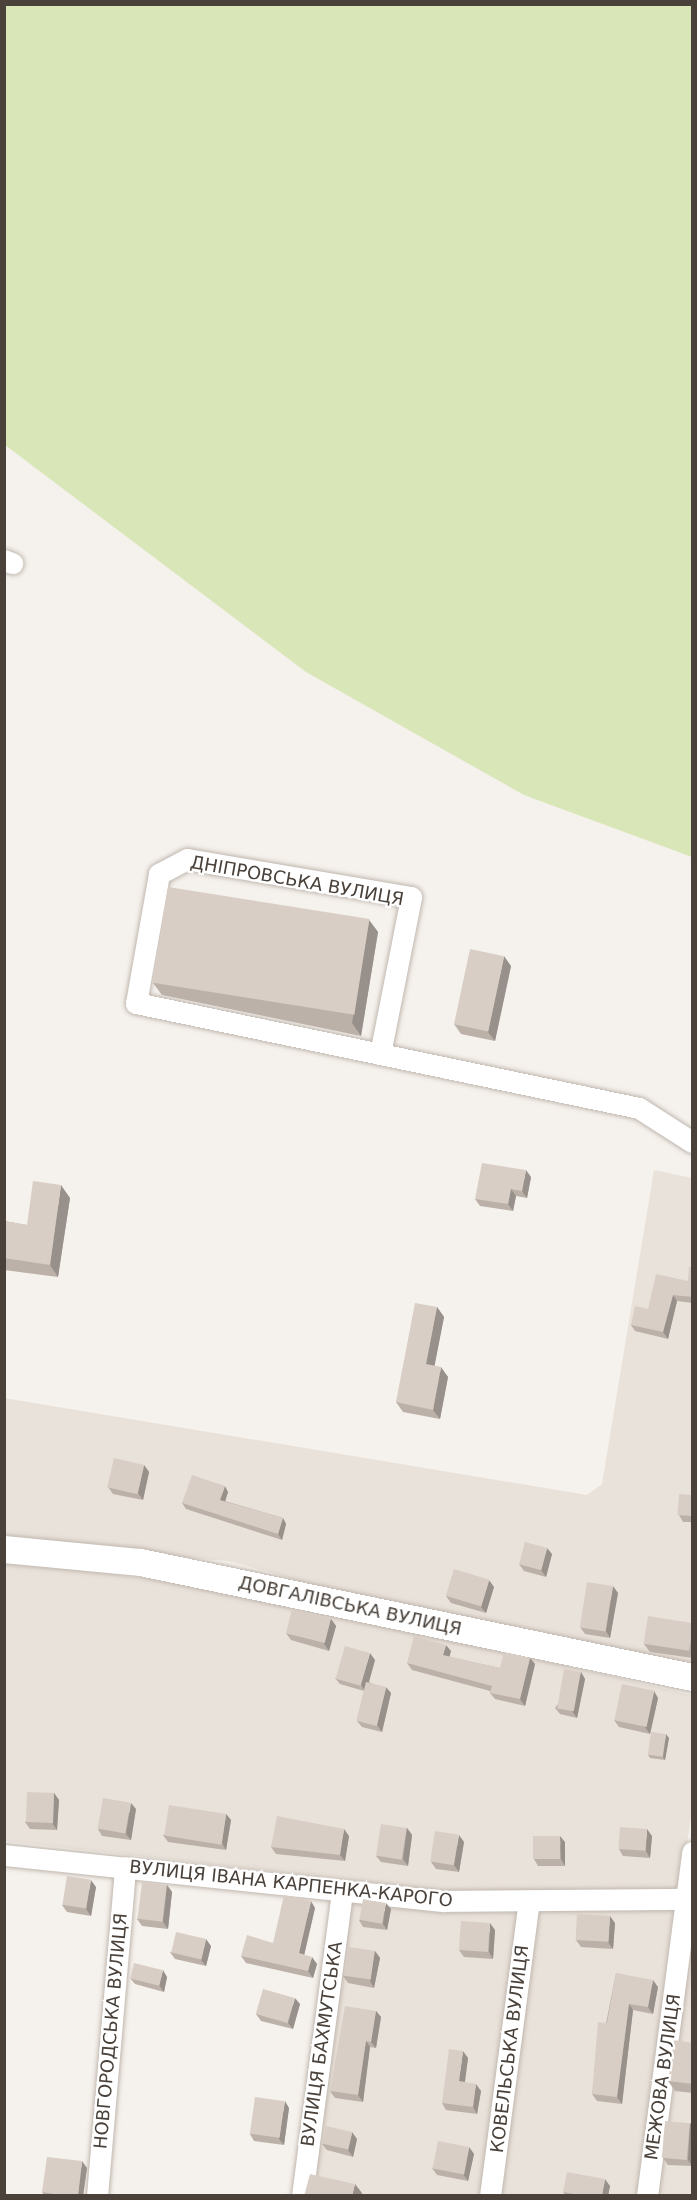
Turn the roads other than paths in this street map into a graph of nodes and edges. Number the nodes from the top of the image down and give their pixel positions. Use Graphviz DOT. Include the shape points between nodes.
graph roads {
  1 [pos="380,1054"];
  2 [pos="693,1142"];
  3 [pos="4,1549"];
  4 [pos="693,1677"];
  5 [pos="693,1852"];
  6 [pos="4,1855"];
  7 [pos="126,1867"];
  8 [pos="342,1892"];
  9 [pos="687,1899"];
  10 [pos="529,1902"];
  11 [pos="97,2196"];
  12 [pos="302,2196"];
  13 [pos="490,2196"];
  14 [pos="647,2196"];
  1 -- 1 [label="street, ДНІПРОВСЬКА ВУЛИЦЯ" via="136,1003 159,874 187,859 411,897"];
  1 -- 2 [label="street, ДНІПРОВСЬКА ВУЛИЦЯ" via="639,1108"];
  3 -- 4 [label="street, ДОВГАЛІВСЬКА ВУЛИЦЯ" via="191,1572"];
  5 -- 9 [label="street, МЕЖОВА ВУЛИЦЯ"];
  6 -- 7 [label="street, ВУЛИЦЯ ІВАНА КАРПЕНКА-КАРОГО"];
  7 -- 8 [label="street, ВУЛИЦЯ ІВАНА КАРПЕНКА-КАРОГО"];
  7 -- 11 [label="street, НОВГОРОДСЬКА ВУЛИЦЯ"];
  8 -- 10 [label="street, ВУЛИЦЯ ІВАНА КАРПЕНКА-КАРОГО"];
  8 -- 12 [label="street, ВУЛИЦЯ БАХМУТСЬКА"];
  9 -- 10 [label="street, ВУЛИЦЯ ІВАНА КАРПЕНКА-КАРОГО"];
  9 -- 14 [label="street, МЕЖОВА ВУЛИЦЯ"];
  10 -- 13 [label="street, КОВЕЛЬСЬКА ВУЛИЦЯ"];
}
